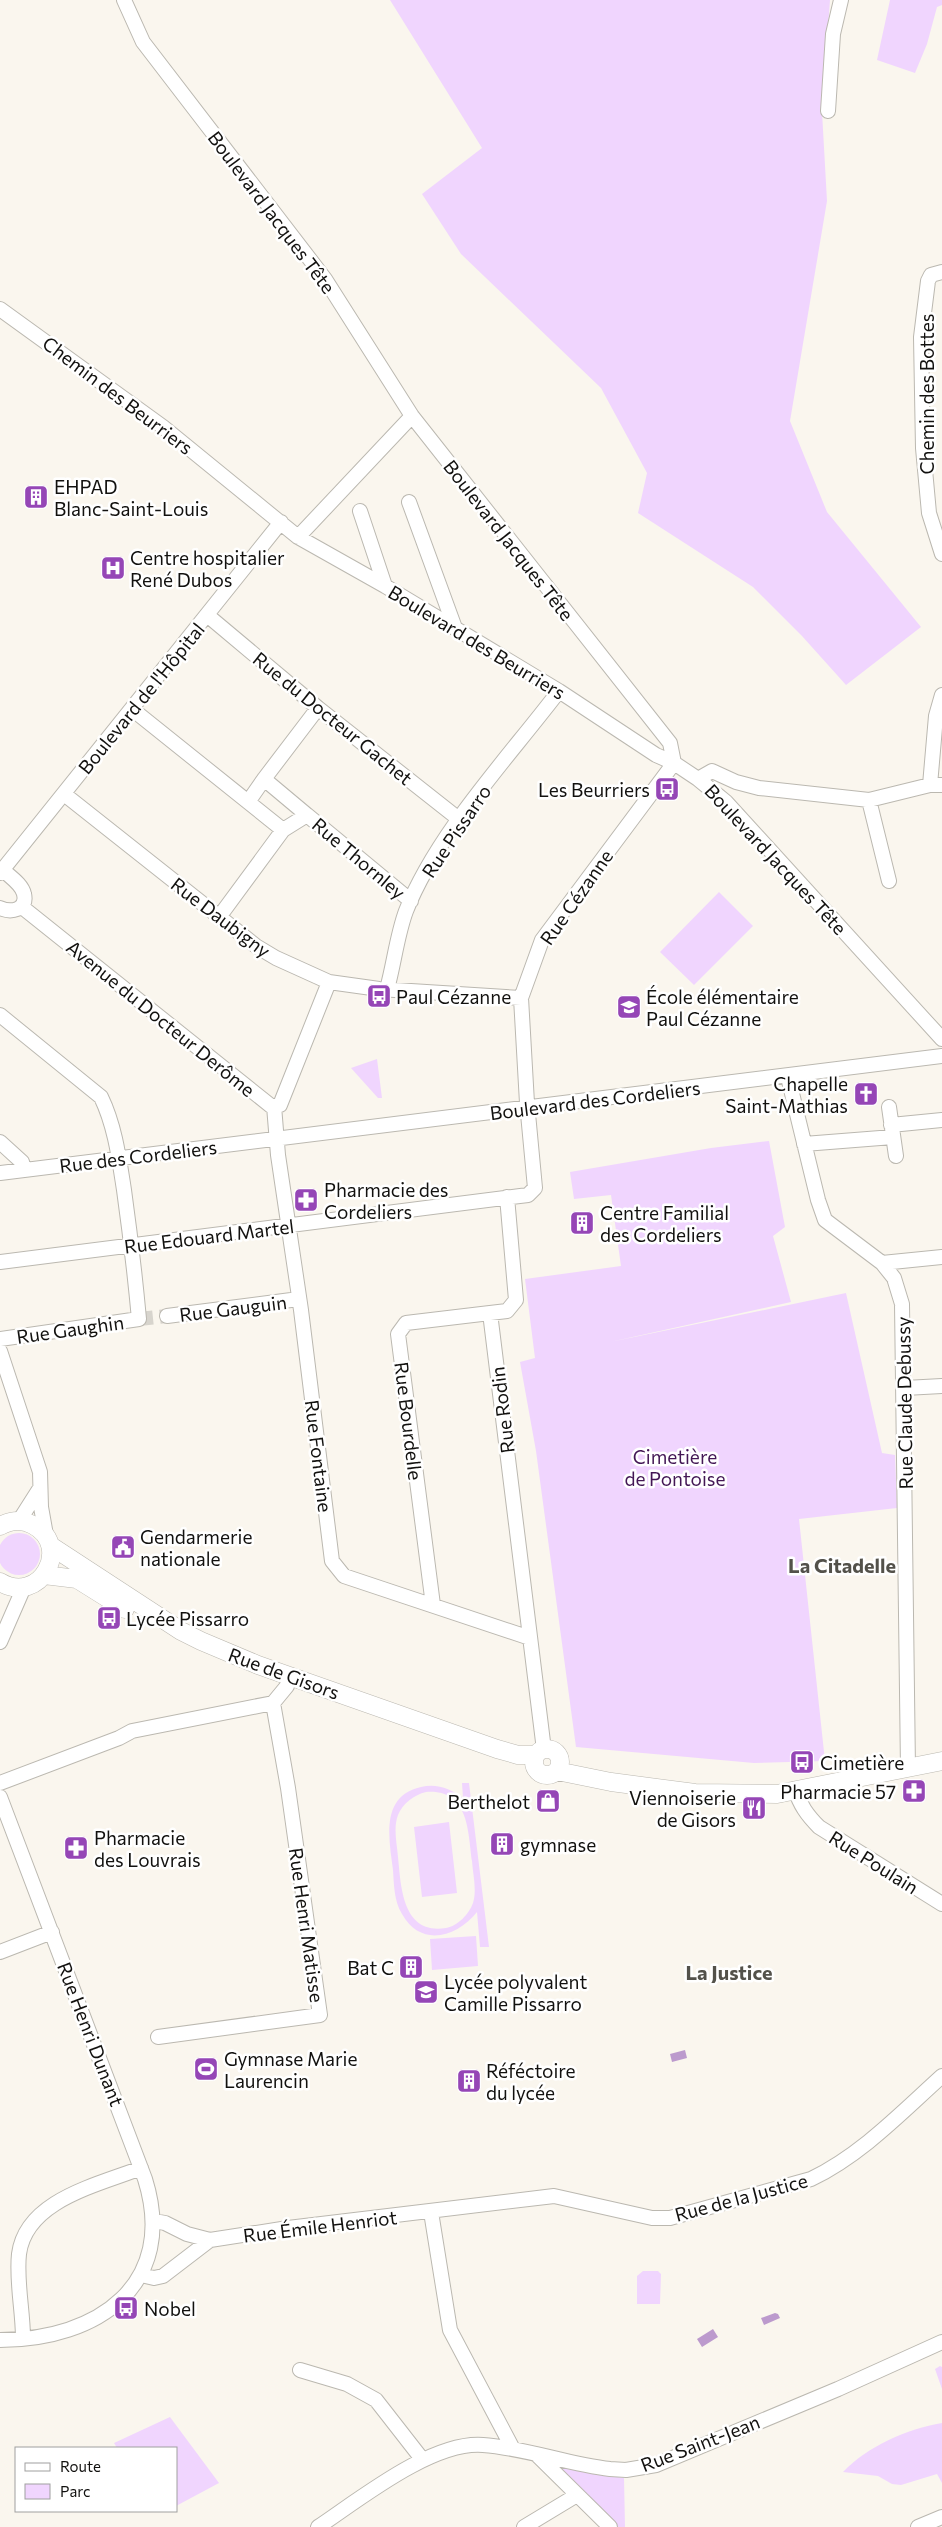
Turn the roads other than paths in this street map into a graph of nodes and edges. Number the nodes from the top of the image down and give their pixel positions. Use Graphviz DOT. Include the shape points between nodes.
graph roads {
  1 [pos="124,0"];
  2 [pos="841,0"];
  3 [pos="828,111"];
  4 [pos="942,272"];
  5 [pos="0,309"];
  6 [pos="412,416"];
  7 [pos="410,502"];
  8 [pos="360,511"];
  9 [pos="281,522"];
  10 [pos="298,537"];
  11 [pos="942,554"];
  12 [pos="385,586"];
  13 [pos="207,615"];
  14 [pos="455,628"];
  15 [pos="559,691"];
  16 [pos="942,696"];
  17 [pos="318,708"];
  18 [pos="132,709"];
  19 [pos="674,762"];
  20 [pos="264,779"];
  21 [pos="698,779"];
  22 [pos="936,785"];
  23 [pos="64,794"];
  24 [pos="869,800"];
  25 [pos="248,802"];
  26 [pos="307,815"];
  27 [pos="460,820"];
  28 [pos="283,830"];
  29 [pos="1,871"];
  30 [pos="889,882"];
  31 [pos="411,901"];
  32 [pos="22,907"];
  33 [pos="0,908"];
  34 [pos="218,917"];
  35 [pos="329,982"];
  36 [pos="387,989"];
  37 [pos="520,998"];
  38 [pos="0,1015"];
  39 [pos="942,1039"];
  40 [pos="942,1056"];
  41 [pos="788,1076"];
  42 [pos="274,1106"];
  43 [pos="889,1107"];
  44 [pos="527,1108"];
  45 [pos="942,1120"];
  46 [pos="892,1131"];
  47 [pos="277,1139"];
  48 [pos="0,1142"];
  49 [pos="804,1144"];
  50 [pos="896,1156"];
  51 [pos="119,1159"];
  52 [pos="24,1170"];
  53 [pos="0,1173"];
  54 [pos="507,1197"];
  55 [pos="288,1225"];
  56 [pos="132,1245"];
  57 [pos="942,1258"];
  58 [pos="0,1262"];
  59 [pos="882,1263"];
  60 [pos="299,1299"];
  61 [pos="490,1313"];
  62 [pos="167,1316"];
  63 [pos="0,1339"];
  64 [pos="0,1352"];
  65 [pos="942,1386"];
  66 [pos="905,1388"];
  67 [pos="40,1488"];
  68 [pos="18,1520"];
  69 [pos="0,1526"];
  70 [pos="48,1540"];
  71 [pos="44,1575"];
  72 [pos="0,1582"];
  73 [pos="24,1587"];
  74 [pos="433,1605"];
  75 [pos="530,1638"];
  76 [pos="0,1642"];
  77 [pos="287,1686"];
  78 [pos="273,1703"];
  79 [pos="543,1761"];
  80 [pos="942,1761"];
  81 [pos="908,1768"];
  82 [pos="0,1783"];
  83 [pos="795,1789"];
  84 [pos="0,1798"];
  85 [pos="942,1904"];
  86 [pos="52,1932"];
  87 [pos="0,1952"];
  88 [pos="158,2037"];
  89 [pos="942,2076"];
  90 [pos="141,2168"];
  91 [pos="431,2212"];
  92 [pos="154,2221"];
  93 [pos="210,2240"];
  94 [pos="141,2275"];
  95 [pos="23,2338"];
  96 [pos="0,2340"];
  97 [pos="942,2342"];
  98 [pos="300,2370"];
  99 [pos="513,2449"];
  100 [pos="535,2453"];
  101 [pos="422,2459"];
  102 [pos="577,2495"];
  103 [pos="942,2518"];
  104 [pos="318,2527"];
  105 [pos="524,2527"];
  106 [pos="610,2527"];
  107 [pos="918,2527"];
  1 -- 6 [label="street, Boulevard Jacques Tête" via="143,42 325,279"];
  2 -- 3 [label="street" via="833,34"];
  4 -- 11 [label="street, Chemin des Bottes" via="931,274 928,281 922,337 923,448 927,495"];
  5 -- 9 [label="street, Chemin des Beurriers" via="163,427"];
  6 -- 10 [label="street"];
  6 -- 19 [label="street, Boulevard Jacques Tête" via="670,743"];
  7 -- 14 [label="street"];
  8 -- 12 [label="street"];
  9 -- 10 [label="street, Boulevard des Beurriers"];
  9 -- 13 [label="street, Boulevard de l'Hôpital"];
  10 -- 12 [label="street, Boulevard des Beurriers"];
  12 -- 14 [label="street, Boulevard des Beurriers"];
  13 -- 17 [label="street, Rue du Docteur Gachet"];
  13 -- 18 [label="street, Boulevard de l'Hôpital"];
  14 -- 15 [label="street, Boulevard des Beurriers"];
  15 -- 19 [label="street, Boulevard des Beurriers" via="656,755"];
  15 -- 27 [label="street, Rue Pissarro"];
  16 -- 22 [label="street" via="936,716"];
  17 -- 20 [label="street"];
  17 -- 27 [label="street, Rue du Docteur Gachet"];
  18 -- 23 [label="street, Boulevard de l'Hôpital"];
  18 -- 25 [label="street, Rue Thornley"];
  19 -- 21 [label="street, Boulevard Jacques Tête"];
  19 -- 37 [label="street, Rue Cézanne" via="542,940"];
  20 -- 25 [label="street"];
  20 -- 26 [label="street, Rue Thornley"];
  21 -- 24 [label="street" via="712,771 759,788"];
  21 -- 39 [label="street, Boulevard Jacques Tête" via="726,802"];
  22 -- 24 [label="street"];
  23 -- 29 [label="street, Boulevard de l'Hôpital"];
  23 -- 34 [label="street, Rue Daubigny"];
  24 -- 30 [label="street"];
  25 -- 28 [label="street, Rue Thornley"];
  26 -- 28 [label="street, Rue Thornley"];
  26 -- 31 [label="street, Rue Thornley"];
  27 -- 31 [label="street, Rue Pissarro"];
  28 -- 34 [label="street, Rue Thornley"];
  29 -- 32 [label="street" via="24,894"];
  31 -- 36 [label="street, Rue Pissarro"];
  32 -- 33 [label="street" via="14,911"];
  32 -- 42 [label="street, Avenue du Docteur Derôme"];
  34 -- 35 [label="street, Rue Daubigny" via="276,958"];
  35 -- 36 [label="street, Rue Daubigny"];
  35 -- 42 [label="street" via="280,1105"];
  36 -- 37 [label="street, Rue Daubigny"];
  37 -- 44 [label="street, Rue Cézanne"];
  38 -- 51 [label="street" via="101,1096 110,1116"];
  40 -- 41 [label="street, Boulevard des Cordeliers"];
  41 -- 44 [label="street, Boulevard des Cordeliers"];
  41 -- 49 [label="street, Rue Claude Debussy"];
  42 -- 47 [label="street, Avenue du Docteur Derôme"];
  43 -- 46 [label="street"];
  44 -- 47 [label="street, Boulevard des Cordeliers"];
  44 -- 54 [label="street" via="535,1188 528,1195"];
  45 -- 46 [label="street"];
  46 -- 49 [label="street"];
  46 -- 50 [label="street"];
  47 -- 51 [label="street, Rue des Cordeliers"];
  47 -- 55 [label="street, Rue Fontaine"];
  48 -- 52 [label="street" via="22,1162"];
  49 -- 59 [label="street, Rue Claude Debussy" via="825,1220"];
  51 -- 52 [label="street, Rue des Cordeliers"];
  51 -- 56 [label="street"];
  52 -- 53 [label="street, Rue des Cordeliers"];
  54 -- 55 [label="street, Rue Edouard Martel"];
  54 -- 61 [label="street" via="516,1300 507,1310"];
  55 -- 56 [label="street, Rue Edouard Martel"];
  55 -- 60 [label="street, Rue Fontaine"];
  56 -- 58 [label="street, Rue Edouard Martel"];
  56 -- 63 [label="street, Rue Gaughin" via="140,1319"];
  57 -- 59 [label="street"];
  59 -- 66 [label="street, Rue Claude Debussy" via="894,1278 902,1304"];
  60 -- 62 [label="street, Rue Gauguin"];
  60 -- 74 [label="street, Rue Fontaine" via="332,1561 344,1576"];
  61 -- 74 [label="street, Rue Bourdelle" via="406,1323 398,1334"];
  61 -- 75 [label="street, Rue Rodin"];
  64 -- 67 [label="street" via="40,1472"];
  65 -- 66 [label="street"];
  66 -- 81 [label="street, Rue Claude Debussy"];
  67 -- 68 [label="street"];
  67 -- 70 [label="street"];
  68 -- 69 [label="main road"];
  68 -- 70 [label="main road, Rue de Gisors" via="29,1522"];
  70 -- 71 [label="main road" via="49,1566"];
  70 -- 79 [label="main road, Rue de Gisors" via="181,1631 228,1653 497,1749"];
  71 -- 73 [label="main road"];
  71 -- 77 [label="main road, Rue de Gisors" via="77,1579 198,1652"];
  72 -- 73 [label="main road" via="15,1588"];
  73 -- 76 [label="street"];
  74 -- 75 [label="street, Rue Fontaine"];
  75 -- 79 [label="street, Rue Rodin"];
  77 -- 78 [label="street"];
  77 -- 79 [label="main road, Rue de Gisors" via="493,1758"];
  78 -- 82 [label="street" via="140,1729"];
  78 -- 88 [label="street, Rue Henri Matisse" via="320,2015"];
  79 -- 83 [label="main road, Rue de Gisors" via="695,1783"];
  80 -- 81 [label="main road, Rue de Gisors"];
  81 -- 83 [label="main road, Rue de Gisors"];
  83 -- 85 [label="street, Rue Poulain" via="808,1817 835,1839"];
  84 -- 86 [label="street, Rue Henri Dunant"];
  86 -- 87 [label="street"];
  86 -- 90 [label="street, Rue Henri Dunant"];
  89 -- 91 [label="street, Rue de la Justice" via="858,2152 825,2172 811,2179 690,2213 652,2218 554,2196"];
  90 -- 92 [label="street, Rue Henri Dunant"];
  90 -- 95 [label="street" via="54,2203 34,2220 24,2236 20,2252"];
  91 -- 93 [label="street, Rue Émile Henriot"];
  91 -- 99 [label="street" via="450,2330"];
  92 -- 93 [label="street, Rue Émile Henriot"];
  92 -- 94 [label="street, Rue Henri Dunant" via="152,2245"];
  93 -- 94 [label="street, Rue Émile Henriot" via="163,2276"];
  94 -- 95 [label="street, Rue Henri Dunant" via="121,2300 94,2319 78,2327"];
  95 -- 96 [label="street, Rue Henri Dunant"];
  97 -- 100 [label="street, Rue Saint-Jean" via="656,2465 610,2469"];
  98 -- 101 [label="street" via="347,2384 376,2400"];
  99 -- 100 [label="street, Rue Saint-Jean"];
  99 -- 101 [label="street, Rue Saint-Jean" via="467,2445"];
  100 -- 102 [label="street"];
  101 -- 104 [label="street, Rue Saint-Jean"];
  102 -- 105 [label="street"];
  102 -- 106 [label="street"];
  103 -- 107 [label="street"];
}
